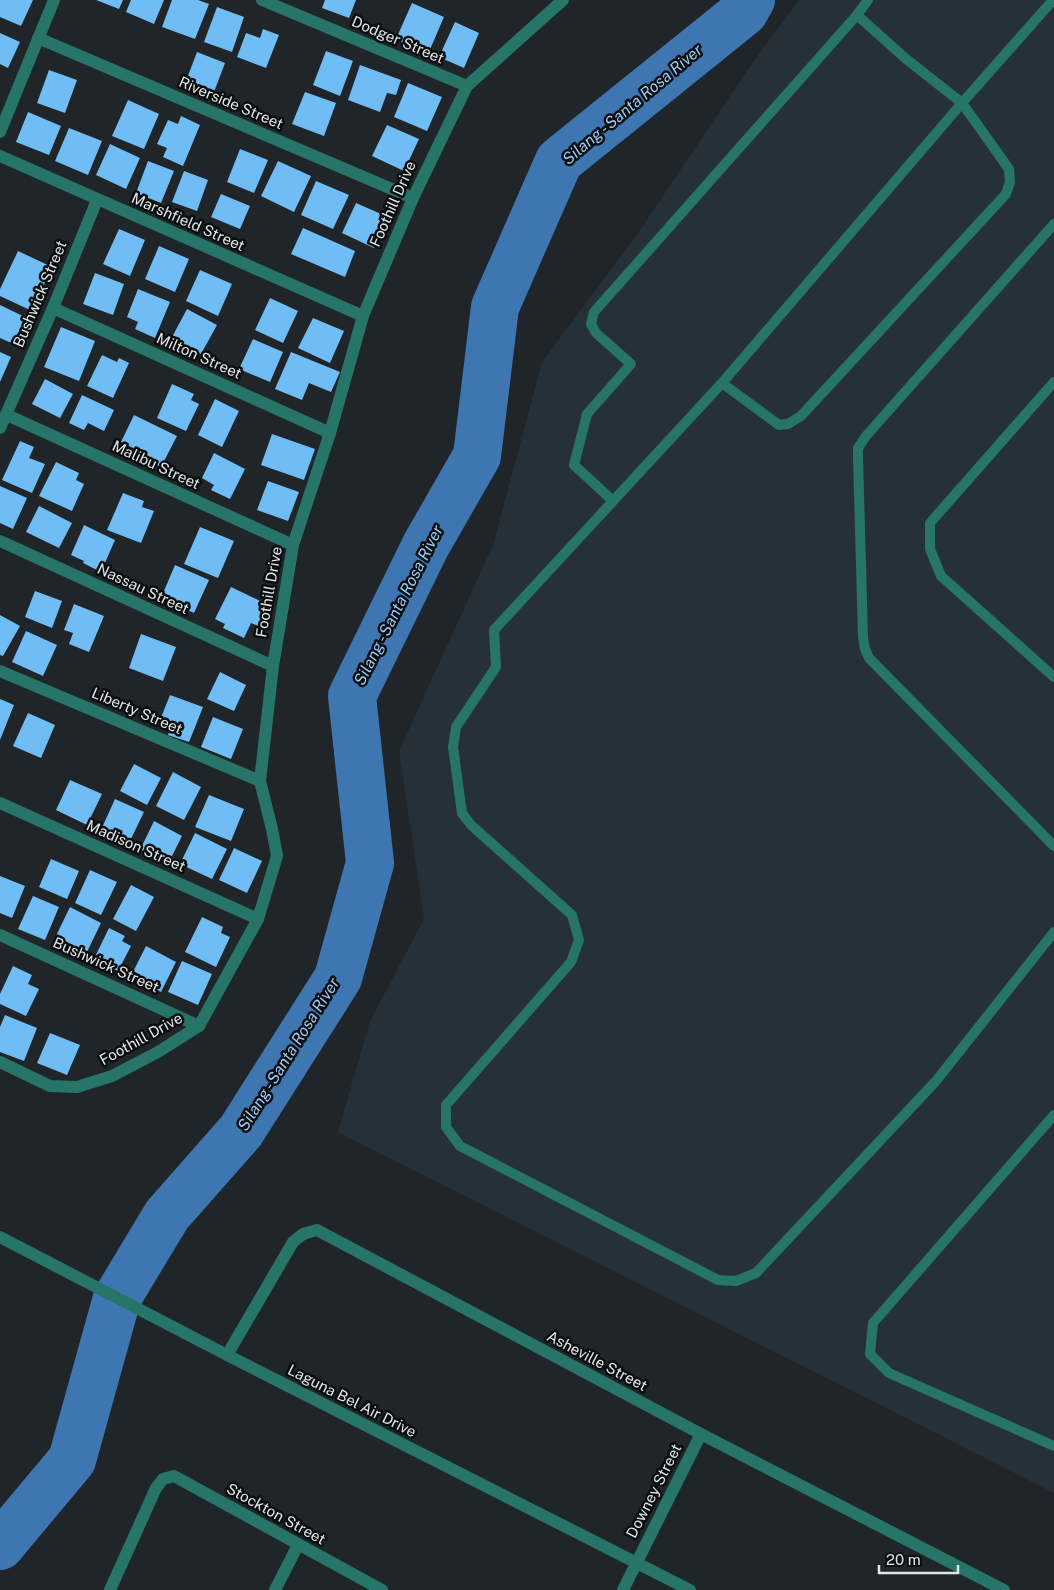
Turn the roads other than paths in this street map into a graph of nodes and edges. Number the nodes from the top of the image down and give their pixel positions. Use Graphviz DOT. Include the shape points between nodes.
graph roads {
  1 [pos="54,0"];
  2 [pos="262,0"];
  3 [pos="562,0"];
  4 [pos="868,0"];
  5 [pos="1053,0"];
  6 [pos="856,15"];
  7 [pos="38,38"];
  8 [pos="467,86"];
  9 [pos="962,103"];
  10 [pos="0,132"];
  11 [pos="0,156"];
  12 [pos="412,198"];
  13 [pos="97,200"];
  14 [pos="1054,224"];
  15 [pos="53,308"];
  16 [pos="363,316"];
  17 [pos="1054,382"];
  18 [pos="722,383"];
  19 [pos="7,415"];
  20 [pos="0,428"];
  21 [pos="330,433"];
  22 [pos="612,500"];
  23 [pos="0,541"];
  24 [pos="293,545"];
  25 [pos="273,666"];
  26 [pos="0,671"];
  27 [pos="1054,676"];
  28 [pos="260,781"];
  29 [pos="0,803"];
  30 [pos="1054,846"];
  31 [pos="258,919"];
  32 [pos="1054,932"];
  33 [pos="0,935"];
  34 [pos="199,1026"];
  35 [pos="0,1062"];
  36 [pos="1054,1115"];
  37 [pos="0,1237"];
  38 [pos="227,1355"];
  39 [pos="701,1434"];
  40 [pos="1054,1446"];
  41 [pos="298,1545"];
  42 [pos="636,1563"];
  43 [pos="110,1590"];
  44 [pos="276,1590"];
  45 [pos="382,1590"];
  46 [pos="623,1590"];
  47 [pos="690,1590"];
  48 [pos="1004,1590"];
  1 -- 7 [label="street"];
  2 -- 8 [label="street, Dodger Street"];
  3 -- 8 [label="street, Foothill Drive"];
  4 -- 6 [label="lane"];
  5 -- 9 [label="lane"];
  6 -- 9 [label="lane"];
  6 -- 22 [label="lane" via="594,312 591,324 596,332 631,364 588,414 574,465"];
  7 -- 10 [label="street"];
  7 -- 12 [label="street, Riverside Street"];
  8 -- 12 [label="street, Foothill Drive"];
  9 -- 18 [label="lane"];
  9 -- 18 [label="lane" via="1009,169 1010,182 1006,194 801,416 788,424 778,425"];
  11 -- 13 [label="street, Marshfield Street"];
  12 -- 16 [label="street, Foothill Drive"];
  13 -- 15 [label="street, Bushwick Street"];
  13 -- 16 [label="street, Marshfield Street"];
  14 -- 30 [label="lane" via="858,448 863,637 868,658"];
  15 -- 19 [label="street, Bushwick Street"];
  15 -- 21 [label="street, Milton Street"];
  16 -- 21 [label="street, Foothill Drive"];
  17 -- 27 [label="lane" via="930,523 930,549 941,576"];
  18 -- 22 [label="lane"];
  19 -- 20 [label="street, Bushwick Street"];
  19 -- 24 [label="street, Malibu Street"];
  21 -- 24 [label="street, Foothill Drive"];
  22 -- 32 [label="lane" via="494,630 496,667 456,727 453,747 462,813 471,826 572,914 579,940 571,962 446,1105 446,1127 460,1146 718,1280 736,1281 756,1273 936,1081"];
  23 -- 25 [label="street, Nassau Street"];
  24 -- 25 [label="street, Foothill Drive"];
  25 -- 28 [label="street, Foothill Drive"];
  26 -- 28 [label="street, Liberty Street"];
  28 -- 31 [label="street, Foothill Drive" via="277,856"];
  29 -- 31 [label="street, Madison Street"];
  31 -- 34 [label="street, Foothill Drive"];
  33 -- 34 [label="street, Bushwick Street"];
  34 -- 35 [label="street, Foothill Drive" via="112,1076 77,1086 50,1086"];
  36 -- 40 [label="lane" via="873,1323 870,1354 889,1373"];
  37 -- 38 [label="street, Laguna Bel Air Drive"];
  38 -- 39 [label="street, Asheville Street" via="293,1242 303,1234 317,1230"];
  38 -- 42 [label="street, Laguna Bel Air Drive"];
  39 -- 42 [label="street, Downey Street"];
  39 -- 48 [label="street, Asheville Street"];
  41 -- 43 [label="street, Stockton Street" via="174,1476 163,1479 156,1488"];
  41 -- 44 [label="street"];
  41 -- 45 [label="street, Stockton Street"];
  42 -- 46 [label="street, Downey Street"];
  42 -- 47 [label="street, Laguna Bel Air Drive"];
}
